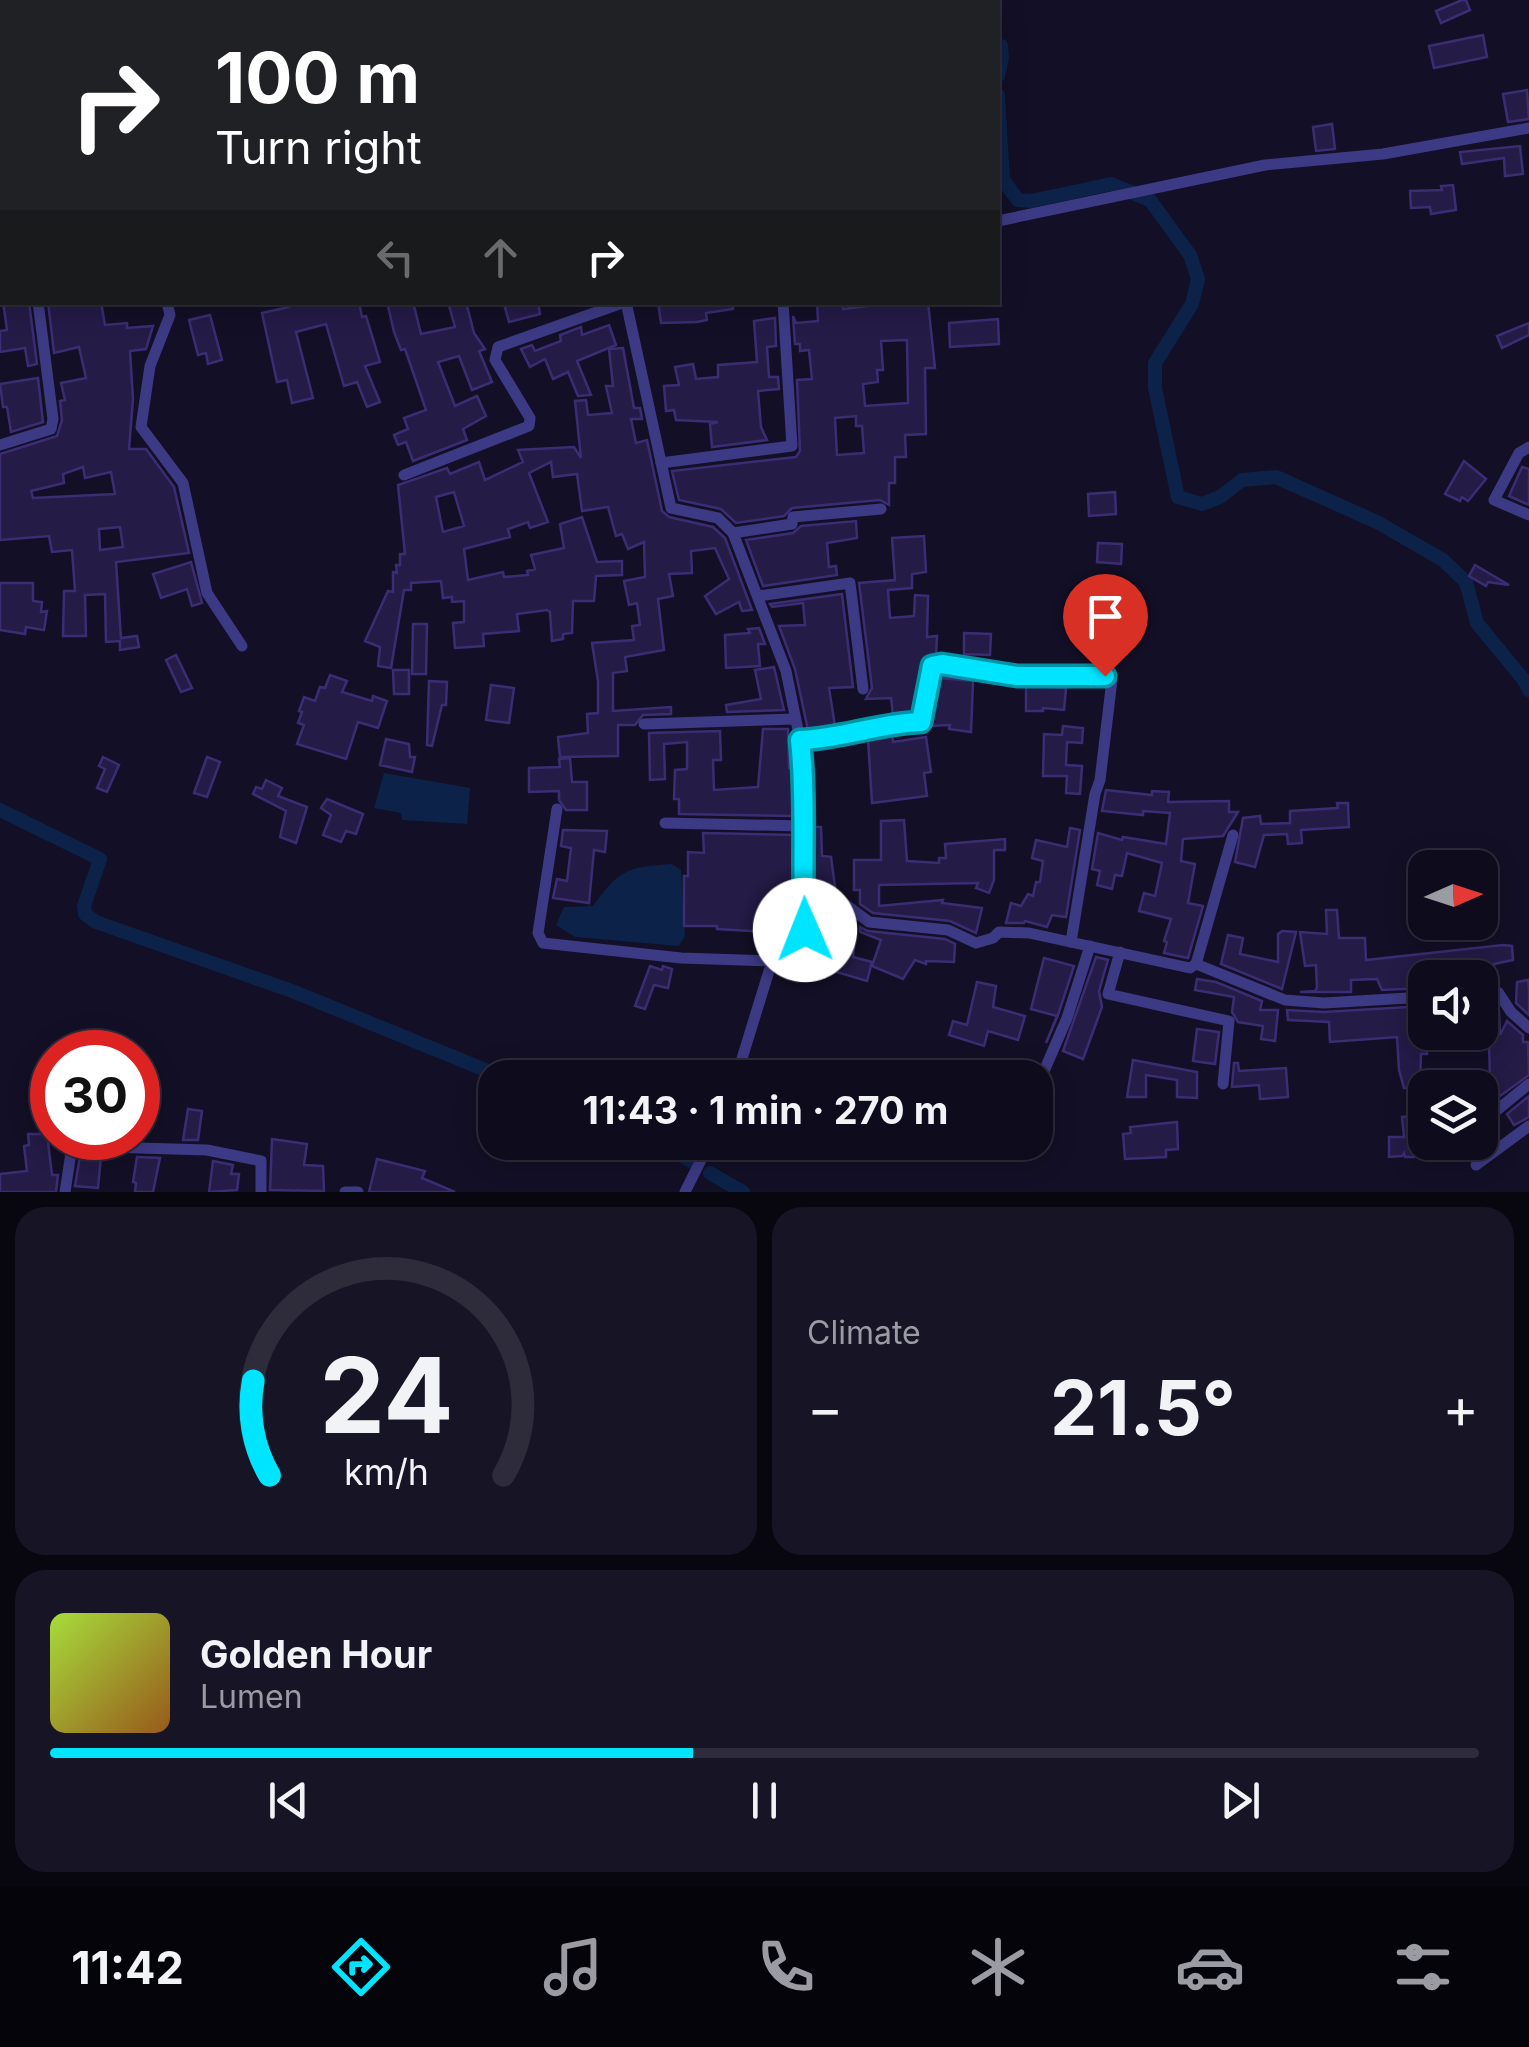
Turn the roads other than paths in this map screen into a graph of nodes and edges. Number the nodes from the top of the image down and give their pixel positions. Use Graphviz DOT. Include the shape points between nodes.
graph roads {
  1 [pos="1529,128"];
  2 [pos="1000,221"];
  3 [pos="38,305"];
  4 [pos="167,305"];
  5 [pos="618,305"];
  6 [pos="627,305"];
  7 [pos="783,305"];
  8 [pos="0,446"];
  9 [pos="1529,447"];
  10 [pos="661,463"];
  11 [pos="404,475"];
  12 [pos="881,509"];
  13 [pos="1529,515"];
  14 [pos="733,533"];
  15 [pos="758,596"];
  16 [pos="242,646"];
  17 [pos="863,689"];
  18 [pos="796,720"];
  19 [pos="644,724"];
  20 [pos="800,740"];
  21 [pos="556,808"];
  22 [pos="664,823"];
  23 [pos="802,826"];
  24 [pos="1233,835"];
  25 [pos="803,899"];
  26 [pos="1072,942"];
  27 [pos="1090,946"];
  28 [pos="1120,952"];
  29 [pos="773,958"];
  30 [pos="1196,964"];
  31 [pos="1498,992"];
  32 [pos="1408,998"];
  33 [pos="1529,1028"];
  34 [pos="742,1060"];
  35 [pos="1048,1060"];
  36 [pos="1223,1084"];
  37 [pos="1529,1084"];
  38 [pos="1498,1109"];
  39 [pos="1529,1126"];
  40 [pos="701,1160"];
  41 [pos="1476,1165"];
  42 [pos="65,1192"];
  43 [pos="261,1192"];
  44 [pos="345,1192"];
  45 [pos="358,1192"];
  46 [pos="685,1192"];
  1 -- 2 [label="street" via="1383,154 1266,165"];
  3 -- 8 [label="street" via="51,429"];
  4 -- 16 [label="street" via="170,315 150,366 141,427 183,483 207,592"];
  5 -- 11 [label="street" via="498,348 495,360 529,426"];
  6 -- 10 [label="street"];
  7 -- 10 [label="street" via="792,446"];
  9 -- 13 [label="street" via="1519,453 1494,500"];
  10 -- 14 [label="street" via="671,508 718,518"];
  12 -- 14 [label="street" via="793,517 792,524"];
  14 -- 15 [label="street"];
  15 -- 17 [label="street" via="850,583"];
  15 -- 18 [label="street"];
  18 -- 19 [label="street"];
  18 -- 20 [label="street"];
  20 -- 23 [label="street"];
  20 -- 26 [label="street" via="921,722 932,666 942,664 1112,680"];
  21 -- 29 [label="street" via="538,933 542,943 681,958"];
  22 -- 23 [label="street"];
  23 -- 25 [label="street"];
  24 -- 30 [label="street"];
  25 -- 26 [label="street" via="834,896 869,922 948,930 976,943 999,932"];
  25 -- 29 [label="street" via="806,962"];
  26 -- 27 [label="street"];
  27 -- 28 [label="street"];
  27 -- 35 [label="street"];
  28 -- 30 [label="street"];
  28 -- 36 [label="street" via="1108,994 1229,1021"];
  29 -- 34 [label="street"];
  30 -- 32 [label="street" via="1285,1000"];
  31 -- 33 [label="street"];
  37 -- 38 [label="street"];
  39 -- 41 [label="street"];
  40 -- 46 [label="street"];
  42 -- 43 [label="street" via="72,1146 207,1150 261,1161"];
  44 -- 45 [label="street"];
}
